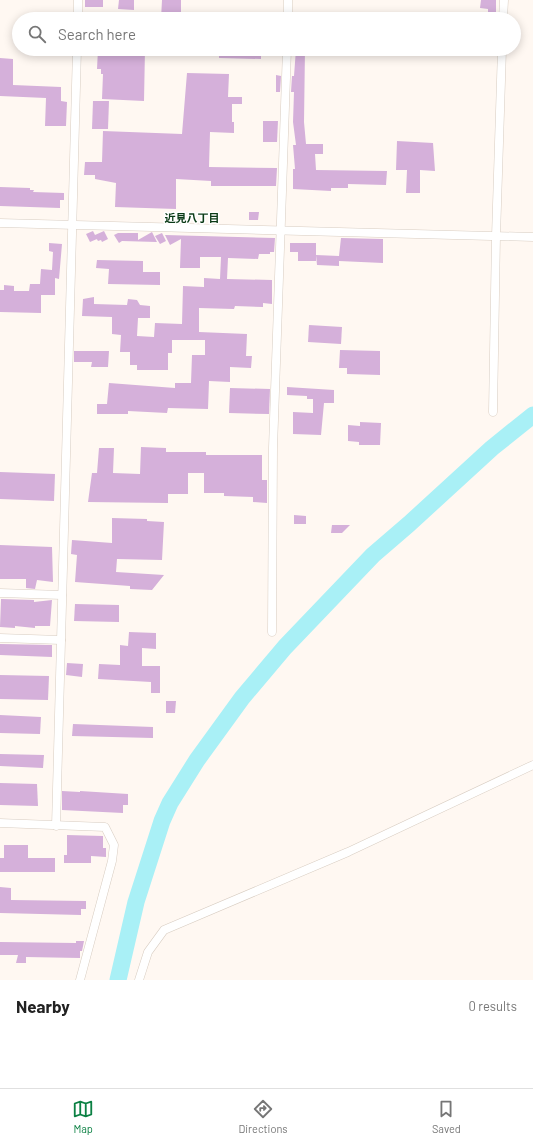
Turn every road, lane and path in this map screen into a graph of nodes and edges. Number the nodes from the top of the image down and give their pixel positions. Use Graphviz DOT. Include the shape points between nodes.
graph roads {
  1 [pos="78,0"];
  2 [pos="288,0"];
  3 [pos="504,0"];
  4 [pos="78,12"];
  5 [pos="288,12"];
  6 [pos="503,12"];
  7 [pos="77,56"];
  8 [pos="286,56"];
  9 [pos="502,56"];
  10 [pos="0,223"];
  11 [pos="72,225"];
  12 [pos="280,231"];
  13 [pos="496,236"];
  14 [pos="533,238"];
  15 [pos="493,412"];
  16 [pos="0,593"];
  17 [pos="62,595"];
  18 [pos="272,632"];
  19 [pos="0,638"];
  20 [pos="61,640"];
  21 [pos="533,765"];
  22 [pos="0,823"];
  23 [pos="56,826"];
  24 [pos="80,980"];
  25 [pos="139,980"];
  1 -- 4 [label="street"];
  2 -- 5 [label="street"];
  3 -- 6 [label="street"];
  7 -- 11 [label="street"];
  8 -- 12 [label="street"];
  9 -- 13 [label="street"];
  10 -- 11 [label="street"];
  11 -- 12 [label="street"];
  11 -- 17 [label="street"];
  12 -- 13 [label="street"];
  12 -- 18 [label="street" via="273,448"];
  13 -- 14 [label="street"];
  13 -- 15 [label="street"];
  16 -- 17 [label="street"];
  17 -- 20 [label="street"];
  19 -- 20 [label="street"];
  20 -- 23 [label="street"];
  21 -- 25 [label="street" via="348,852 164,930 148,952"];
  22 -- 23 [label="street"];
  23 -- 24 [label="street" via="105,827 114,845"];
}
